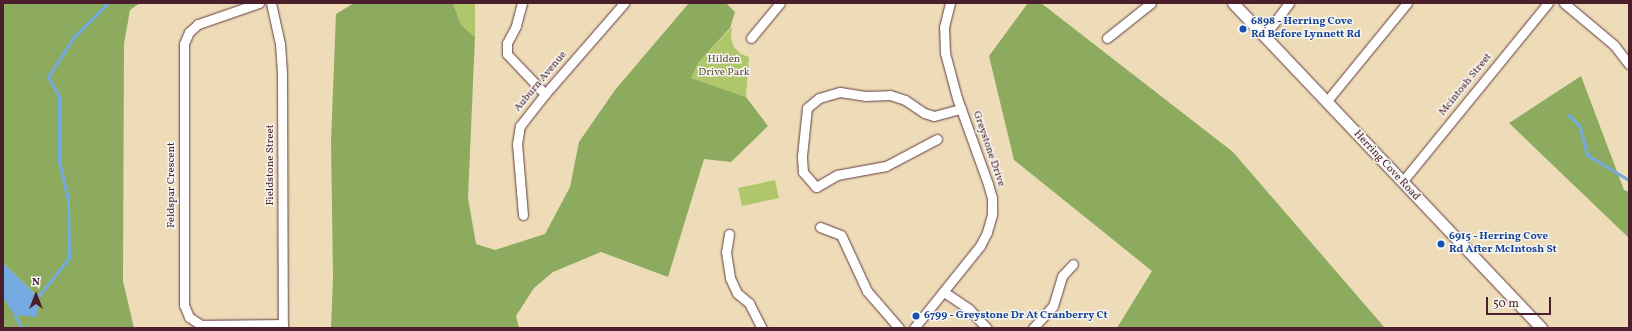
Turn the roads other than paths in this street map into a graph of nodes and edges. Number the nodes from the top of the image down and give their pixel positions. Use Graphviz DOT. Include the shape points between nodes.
graph roads {
  1 [pos="258,3"];
  2 [pos="271,3"];
  3 [pos="522,3"];
  4 [pos="624,3"];
  5 [pos="780,3"];
  6 [pos="950,3"];
  7 [pos="1151,3"];
  8 [pos="1233,3"];
  9 [pos="1289,3"];
  10 [pos="1407,3"];
  11 [pos="1548,3"];
  12 [pos="1564,3"];
  13 [pos="1265,35"];
  14 [pos="751,38"];
  15 [pos="1107,38"];
  16 [pos="1629,64"];
  17 [pos="545,94"];
  18 [pos="1326,102"];
  19 [pos="961,109"];
  20 [pos="937,139"];
  21 [pos="1402,182"];
  22 [pos="523,215"];
  23 [pos="820,227"];
  24 [pos="729,234"];
  25 [pos="1074,264"];
  26 [pos="944,292"];
  27 [pos="283,326"];
  28 [pos="762,328"];
  29 [pos="899,328"];
  30 [pos="914,328"];
  31 [pos="987,328"];
  32 [pos="1033,328"];
  33 [pos="1541,328"];
  1 -- 27 [label="street, Feldspar Crescent" via="198,24 189,32 184,44 184,305 189,317 201,325"];
  2 -- 27 [label="street, Fieldstone Street" via="280,44 282,74"];
  3 -- 17 [label="street" via="516,26 507,43 507,54"];
  4 -- 17 [label="street, Auburn Avenue"];
  5 -- 14 [label="street"];
  6 -- 19 [label="street, Greystone Drive" via="944,27 944,48"];
  7 -- 15 [label="street"];
  8 -- 13 [label="main road, Herring Cove Road"];
  9 -- 13 [label="street"];
  10 -- 18 [label="street"];
  11 -- 21 [label="street, Mcintosh Street"];
  12 -- 16 [label="street" via="1614,45"];
  13 -- 18 [label="main road, Herring Cove Road"];
  17 -- 22 [label="street, Auburn Avenue" via="522,123 517,135"];
  18 -- 21 [label="main road, Herring Cove Road"];
  19 -- 20 [label="street" via="934,116 890,95 862,96 840,92 819,98 807,108 803,172 816,187 837,175 886,166"];
  19 -- 26 [label="street, Greystone Drive" via="988,184 992,198 992,214 980,246"];
  21 -- 33 [label="main road, Herring Cove Road"];
  23 -- 29 [label="street" via="841,235 867,291"];
  24 -- 28 [label="street" via="726,252 730,278 737,293 749,303"];
  25 -- 32 [label="street" via="1062,276 1053,306"];
  26 -- 30 [label="street, Greystone Drive"];
  26 -- 31 [label="street" via="969,309"];
}
